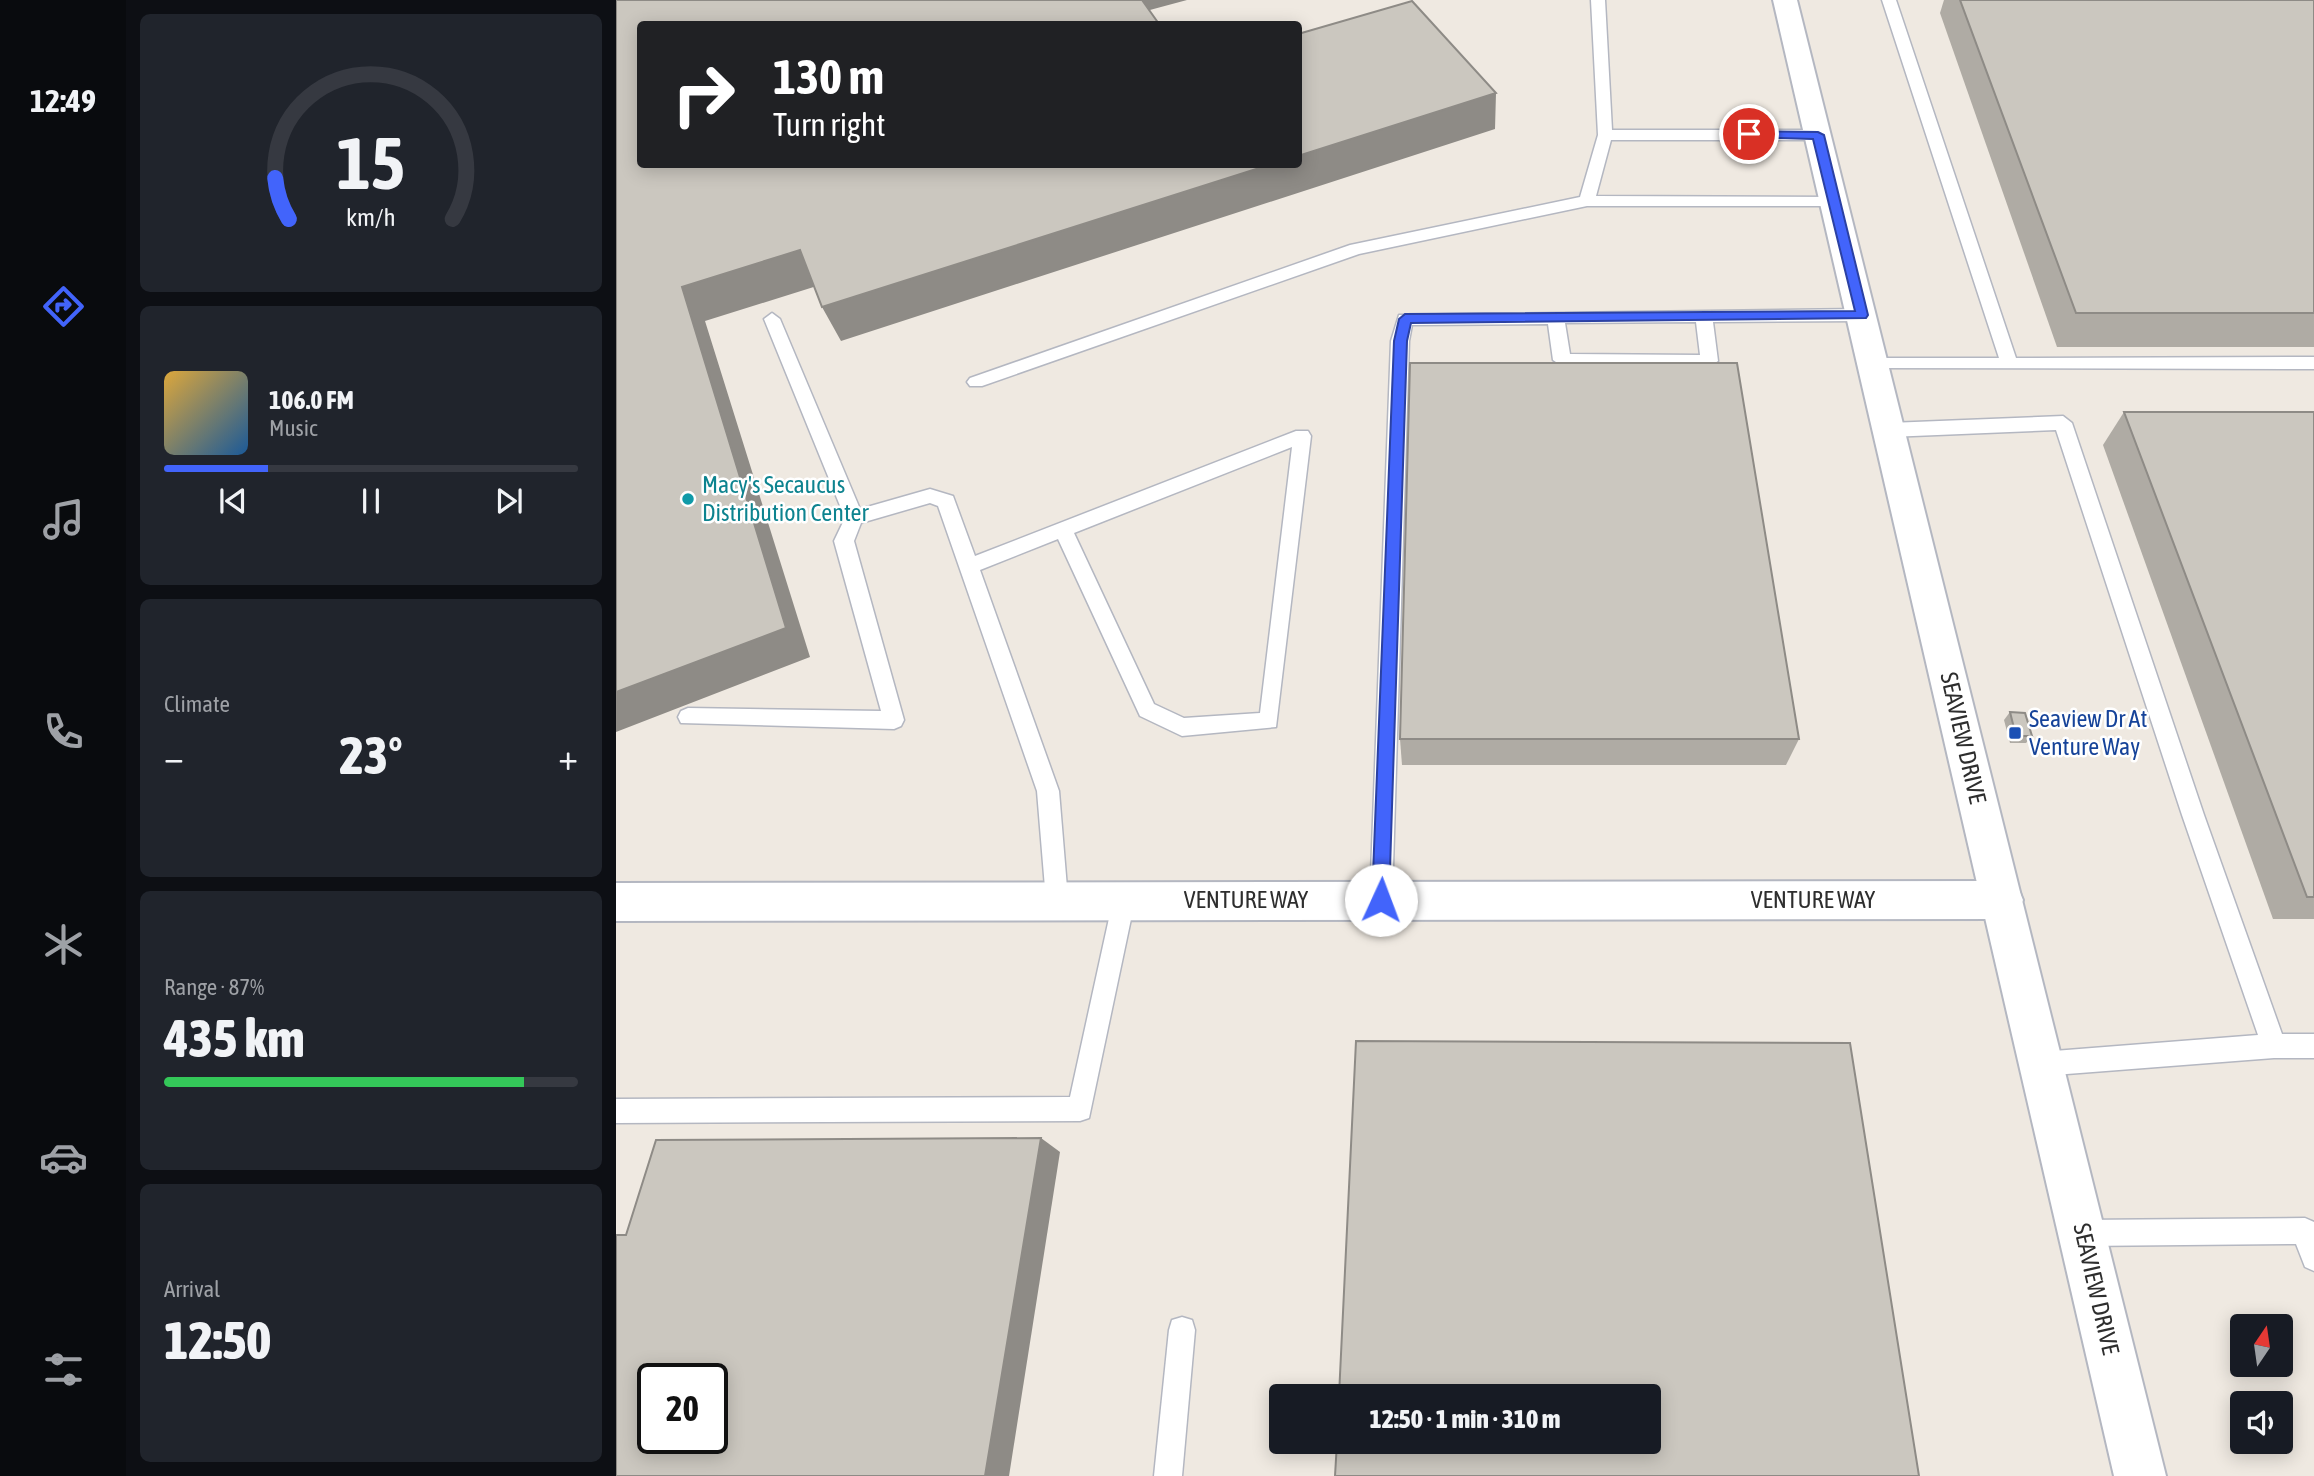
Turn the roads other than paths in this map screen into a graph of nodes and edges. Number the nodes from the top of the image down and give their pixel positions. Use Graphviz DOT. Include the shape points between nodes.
graph roads {
  1 [pos="1598,0"];
  2 [pos="1785,0"];
  3 [pos="1889,0"];
  4 [pos="1605,135"];
  5 [pos="1818,135"];
  6 [pos="1587,201"];
  7 [pos="1834,202"];
  8 [pos="1862,315"];
  9 [pos="1704,317"];
  10 [pos="1556,318"];
  11 [pos="772,319"];
  12 [pos="2009,363"];
  13 [pos="2314,363"];
  14 [pos="1874,364"];
  15 [pos="976,382"];
  16 [pos="1889,430"];
  17 [pos="854,518"];
  18 [pos="1063,529"];
  19 [pos="969,566"];
  20 [pos="688,717"];
  21 [pos="1057,900"];
  22 [pos="1124,900"];
  23 [pos="1381,900"];
  24 [pos="2002,900"];
  25 [pos="618,908"];
  26 [pos="2274,1046"];
  27 [pos="2314,1046"];
  28 [pos="2041,1064"];
  29 [pos="616,1111"];
  30 [pos="2082,1233"];
  31 [pos="2314,1258"];
  32 [pos="1182,1330"];
  33 [pos="1168,1476"];
  34 [pos="2140,1476"];
  1 -- 4 [label="lane"];
  2 -- 5 [label="main road, SEAVIEW DRIVE"];
  3 -- 12 [label="lane"];
  4 -- 5 [label="lane"];
  4 -- 6 [label="lane"];
  5 -- 7 [label="main road, SEAVIEW DRIVE"];
  6 -- 7 [label="lane"];
  6 -- 15 [label="lane" via="1356,249"];
  7 -- 8 [label="main road, SEAVIEW DRIVE"];
  8 -- 9 [label="lane"];
  8 -- 14 [label="main road, SEAVIEW DRIVE"];
  9 -- 10 [label="lane"];
  9 -- 10 [label="lane" via="1709,361 1562,360"];
  10 -- 23 [label="lane" via="1405,319 1400,341"];
  11 -- 17 [label="lane"];
  12 -- 13 [label="lane"];
  12 -- 14 [label="lane"];
  14 -- 16 [label="main road, SEAVIEW DRIVE"];
  16 -- 24 [label="main road, SEAVIEW DRIVE"];
  16 -- 26 [label="lane" via="2063,423"];
  17 -- 19 [label="lane" via="930,496 946,502"];
  17 -- 20 [label="lane" via="844,541 894,720"];
  18 -- 18 [label="lane" via="1302,436 1269,721 1182,727 1147,710"];
  18 -- 19 [label="lane"];
  19 -- 21 [label="lane" via="1048,791"];
  21 -- 22 [label="main road, VENTURE WAY"];
  21 -- 25 [label="main road, VENTURE WAY"];
  22 -- 23 [label="main road, VENTURE WAY"];
  22 -- 29 [label="lane" via="1080,1108"];
  23 -- 24 [label="main road, VENTURE WAY"];
  24 -- 28 [label="main road, SEAVIEW DRIVE"];
  26 -- 27 [label="lane"];
  26 -- 28 [label="lane"];
  28 -- 30 [label="main road, SEAVIEW DRIVE"];
  30 -- 31 [label="lane" via="2305,1231"];
  30 -- 34 [label="main road, SEAVIEW DRIVE"];
  32 -- 33 [label="lane"];
}
